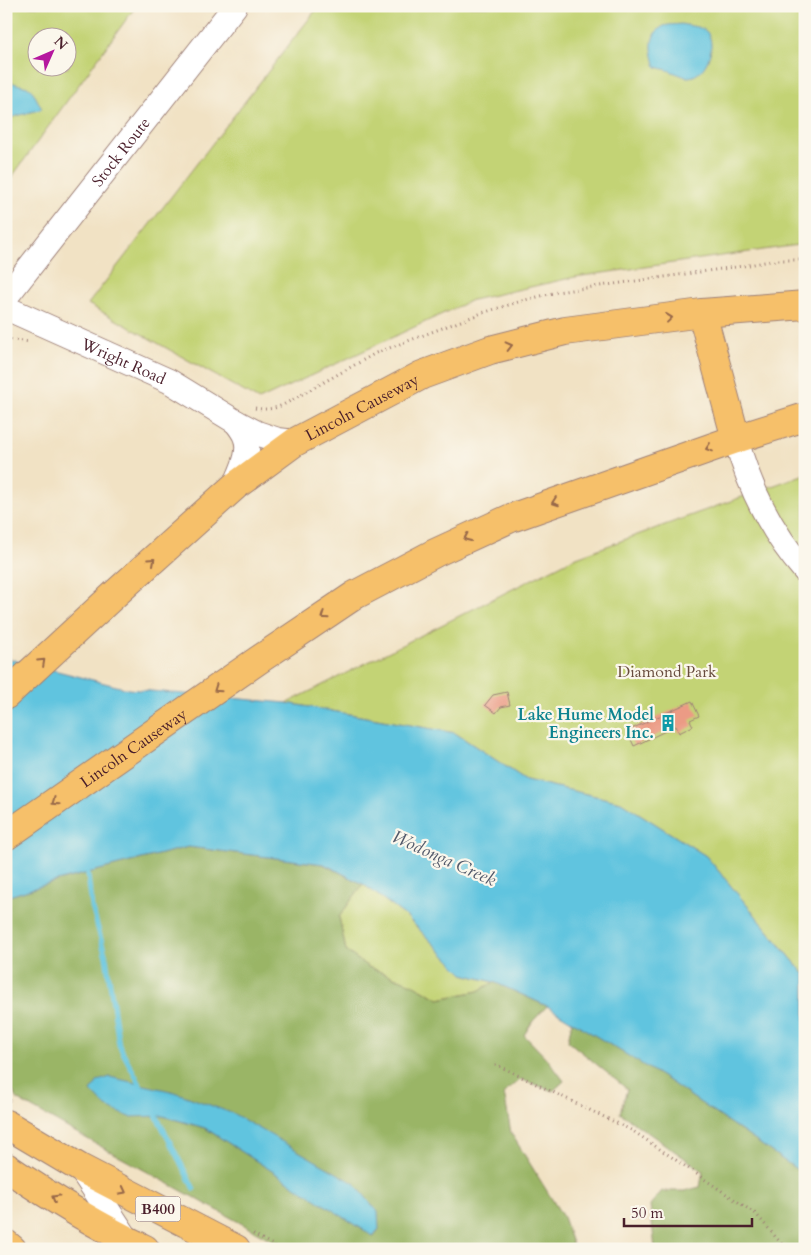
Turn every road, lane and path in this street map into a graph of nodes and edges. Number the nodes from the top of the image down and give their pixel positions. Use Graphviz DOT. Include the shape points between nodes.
graph roads {
  1 [pos="235,6"];
  2 [pos="805,260"];
  3 [pos="6,297"];
  4 [pos="805,306"];
  5 [pos="6,308"];
  6 [pos="702,313"];
  7 [pos="6,339"];
  8 [pos="33,342"];
  9 [pos="244,414"];
  10 [pos="805,417"];
  11 [pos="736,439"];
  12 [pos="295,442"];
  13 [pos="235,486"];
  14 [pos="805,571"];
  15 [pos="6,695"];
  16 [pos="6,836"];
  17 [pos="495,1064"];
  18 [pos="6,1124"];
  19 [pos="6,1167"];
  20 [pos="80,1168"];
  21 [pos="6,1244"];
  22 [pos="135,1246"];
  23 [pos="12,1249"];
  24 [pos="236,1249"];
  25 [pos="786,1249"];
  1 -- 3 [label="street, Stock Route"];
  2 -- 9 [label="path" via="776,260 557,292 525,300 376,353 283,405"];
  4 -- 6 [label="main road, Lincoln Causeway"];
  5 -- 9 [label="street, Wright Road" via="169,381 223,412"];
  6 -- 11 [label="main road"];
  12 -- 6 [label="main road, Lincoln Causeway, one-way" via="422,375 490,350 565,331"];
  7 -- 8 [label="path"];
  9 -- 12 [label="street, Wright Road" via="268,437"];
  9 -- 13 [label="street, Wright Road" via="247,456"];
  10 -- 11 [label="main road, Lincoln Causeway"];
  11 -- 14 [label="street" via="765,514"];
  11 -- 16 [label="main road, Lincoln Causeway, one-way" via="511,518 355,595"];
  12 -- 13 [label="main road, Lincoln Causeway"];
  15 -- 13 [label="main road, Lincoln Causeway, one-way"];
  17 -- 25 [label="path" via="633,1131 756,1214"];
  18 -- 20 [label="main road, B400"];
  22 -- 19 [label="main road, B400, one-way"];
  20 -- 22 [label="street"];
  20 -- 24 [label="main road, B400, one-way"];
  21 -- 23 [label="main road"];
}
